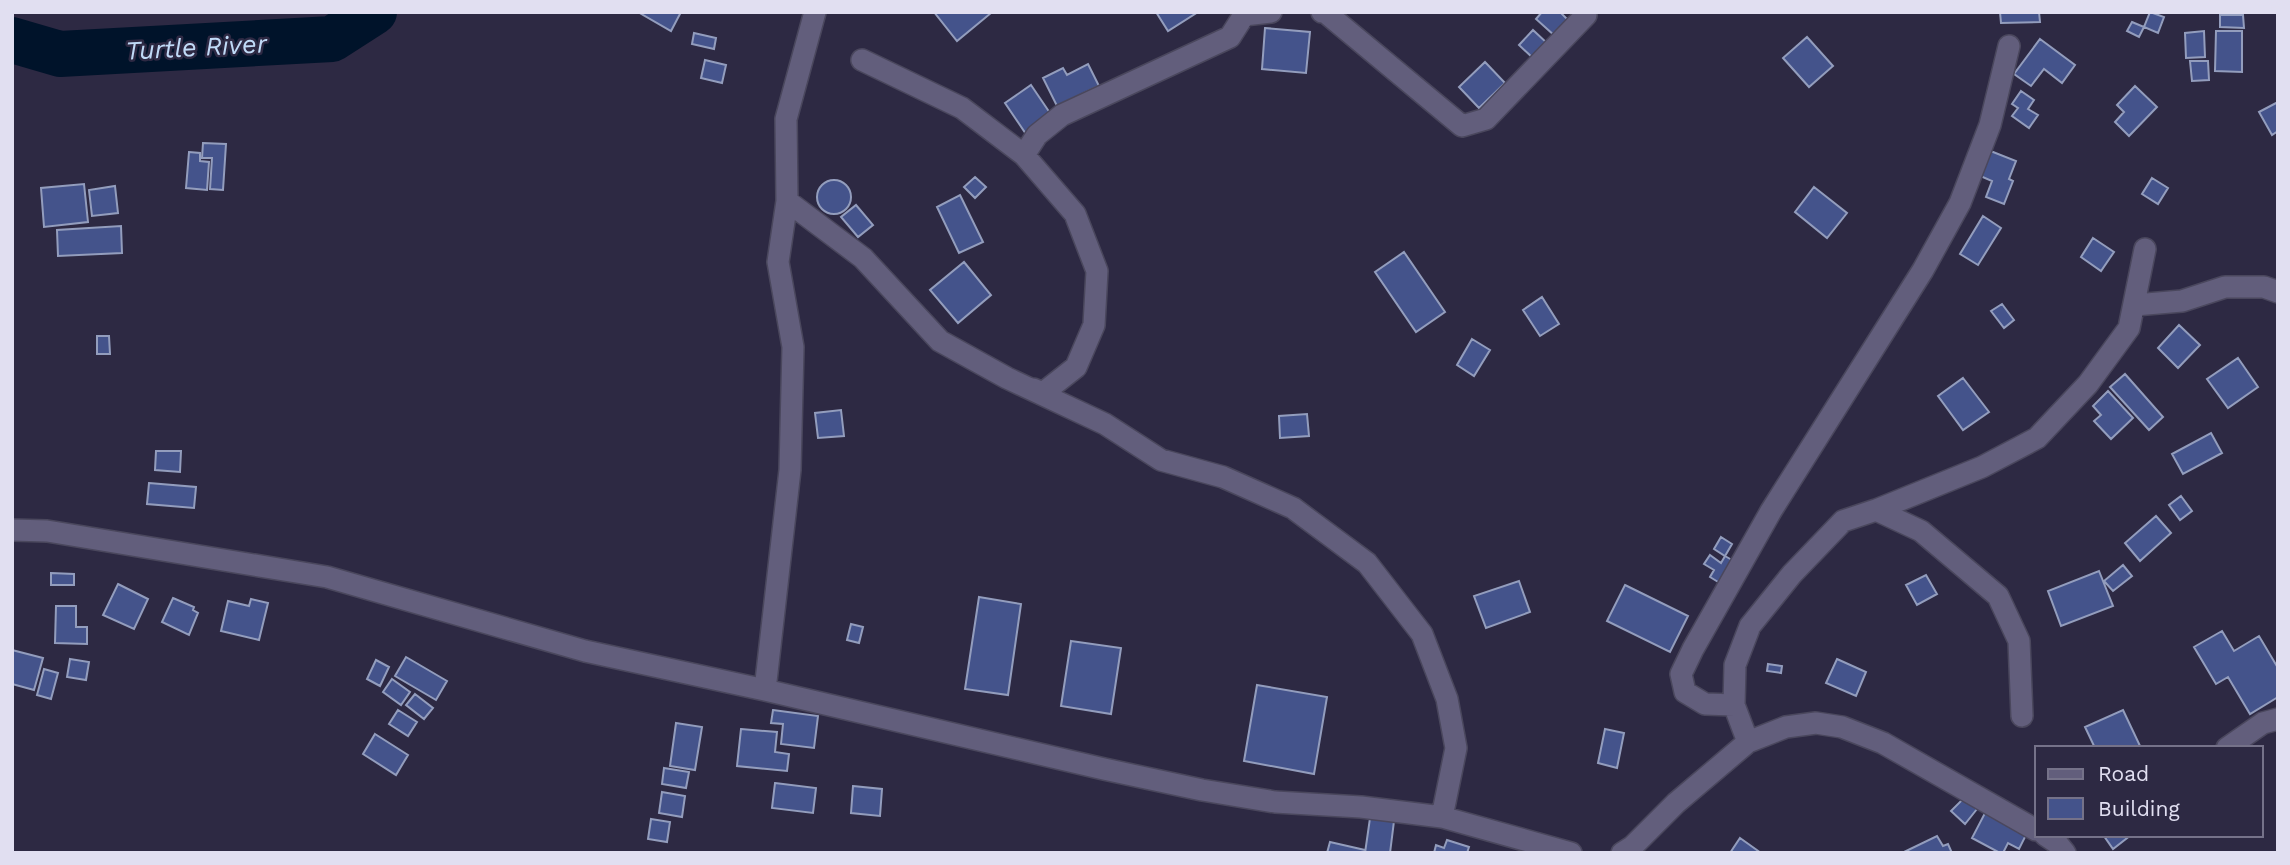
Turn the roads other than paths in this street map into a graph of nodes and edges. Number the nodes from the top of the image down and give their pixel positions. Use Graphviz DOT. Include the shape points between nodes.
graph roads {
  1 [pos="814,12"];
  2 [pos="1271,12"];
  3 [pos="1322,12"];
  4 [pos="1586,15"];
  5 [pos="2009,46"];
  6 [pos="862,60"];
  7 [pos="1024,155"];
  8 [pos="787,201"];
  9 [pos="2145,249"];
  10 [pos="2278,292"];
  11 [pos="2135,305"];
  12 [pos="1007,379"];
  13 [pos="1876,510"];
  14 [pos="12,530"];
  15 [pos="765,690"];
  16 [pos="1734,705"];
  17 [pos="2022,716"];
  18 [pos="2278,719"];
  19 [pos="1748,743"];
  20 [pos="2230,746"];
  21 [pos="1442,817"];
  22 [pos="2035,829"];
  23 [pos="1571,853"];
  24 [pos="1622,853"];
  1 -- 8 [label="street" via="786,119"];
  2 -- 7 [label="street" via="1244,15 1230,37 1062,115 1037,135"];
  3 -- 4 [label="street" via="1462,126 1486,119"];
  5 -- 16 [label="street" via="1990,125 1960,203 1771,512 1681,674 1685,692 1705,704"];
  6 -- 7 [label="street" via="962,108"];
  7 -- 12 [label="street" via="1075,214 1097,271 1094,325 1076,367 1043,394"];
  8 -- 12 [label="street" via="863,258 940,341"];
  8 -- 15 [label="street" via="778,262 793,347 790,470"];
  9 -- 11 [label="street"];
  10 -- 11 [label="street" via="2264,287 2225,287 2182,302"];
  11 -- 13 [label="street" via="2129,328 2096,373 2037,438 1982,467"];
  12 -- 21 [label="street" via="1105,424 1161,460 1223,477 1293,508 1367,562 1422,634 1447,699 1456,748"];
  13 -- 16 [label="street" via="1843,521 1792,573 1750,626 1735,665"];
  13 -- 17 [label="street" via="1921,531 1998,596 2020,641"];
  14 -- 15 [label="street" via="47,531 327,577 585,651"];
  15 -- 21 [label="street" via="1202,790 1275,802"];
  16 -- 19 [label="street"];
  18 -- 20 [label="street" via="2263,723"];
  19 -- 22 [label="street" via="1786,727 1816,723 1842,727 1883,743"];
  19 -- 24 [label="street"];
  21 -- 23 [label="street"];
}
